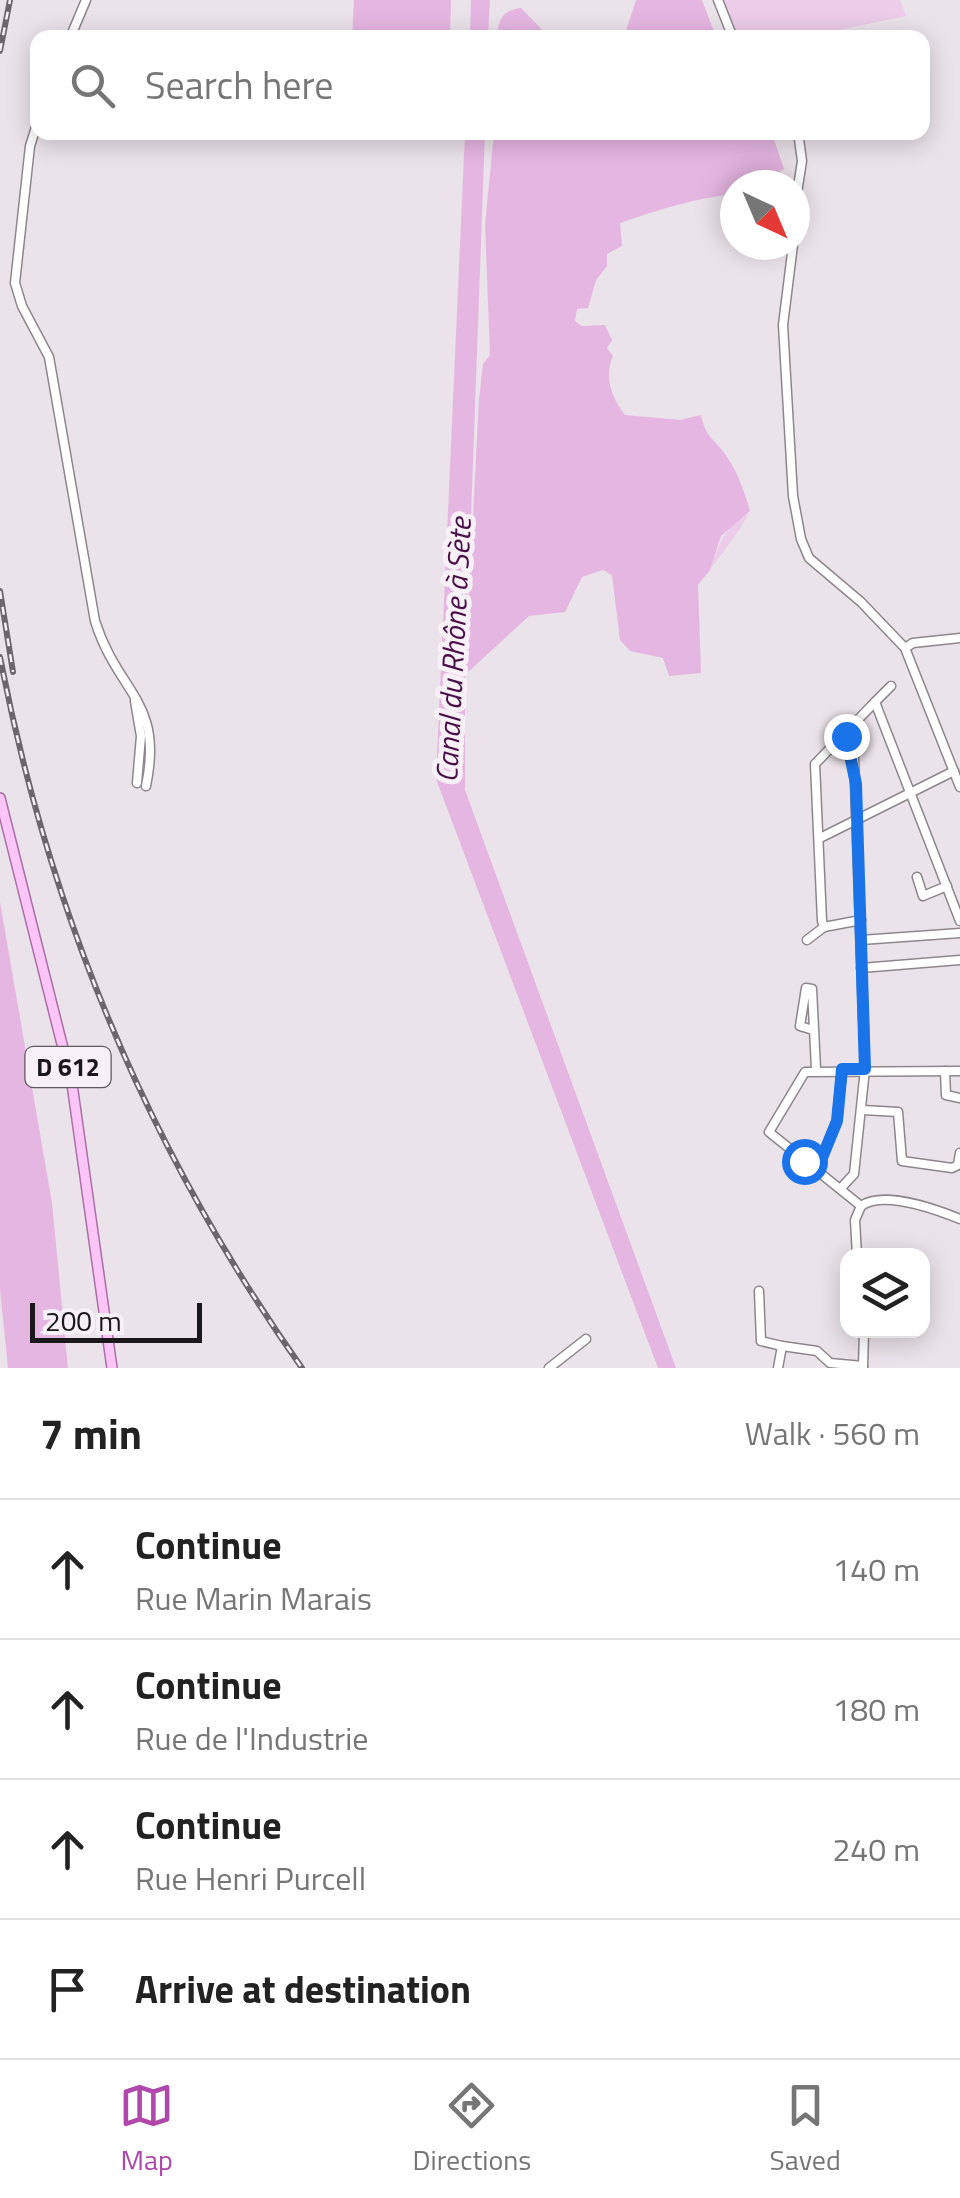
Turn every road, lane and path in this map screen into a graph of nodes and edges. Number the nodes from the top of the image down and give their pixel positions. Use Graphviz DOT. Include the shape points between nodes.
graph roads {
  1 [pos="86,0"];
  2 [pos="718,0"];
  3 [pos="73,30"];
  4 [pos="730,30"];
  5 [pos="32,140"];
  6 [pos="799,140"];
  7 [pos="801,170"];
  8 [pos="791,260"];
  9 [pos="960,638"];
  10 [pos="905,648"];
  11 [pos="890,686"];
  12 [pos="134,696"];
  13 [pos="875,702"];
  14 [pos="843,733"];
  15 [pos="141,736"];
  16 [pos="148,764"];
  17 [pos="954,771"];
  18 [pos="140,772"];
  19 [pos="960,788"];
  20 [pos="912,793"];
  21 [pos="0,798"];
  22 [pos="858,821"];
  23 [pos="820,838"];
  24 [pos="917,878"];
  25 [pos="947,886"];
  26 [pos="862,920"];
  27 [pos="960,921"];
  28 [pos="824,927"];
  29 [pos="960,933"];
  30 [pos="806,940"];
  31 [pos="861,940"];
  32 [pos="960,960"];
  33 [pos="860,968"];
  34 [pos="812,1030"];
  35 [pos="816,1069"];
  36 [pos="842,1069"];
  37 [pos="865,1069"];
  38 [pos="946,1071"];
  39 [pos="960,1071"];
  40 [pos="960,1098"];
  41 [pos="863,1110"];
  42 [pos="960,1152"];
  43 [pos="817,1170"];
  44 [pos="841,1188"];
  45 [pos="861,1206"];
  46 [pos="960,1219"];
  47 [pos="857,1248"];
  48 [pos="759,1291"];
  49 [pos="864,1338"];
  50 [pos="586,1339"];
  51 [pos="782,1346"];
  52 [pos="111,1366"];
  53 [pos="863,1367"];
  54 [pos="549,1368"];
  55 [pos="778,1368"];
  1 -- 3 [label="street"];
  2 -- 4 [label="street"];
  5 -- 12 [label="street" via="16,291 49,357 95,621"];
  6 -- 7 [label="street"];
  8 -- 10 [label="street" via="783,325 800,539 809,558"];
  9 -- 10 [label="street"];
  10 -- 17 [label="street"];
  11 -- 13 [label="street"];
  12 -- 15 [label="street"];
  12 -- 16 [label="street" via="147,716"];
  13 -- 14 [label="street"];
  13 -- 20 [label="street"];
  14 -- 22 [label="street" via="854,758"];
  14 -- 23 [label="street" via="815,764"];
  15 -- 16 [label="street"];
  15 -- 18 [label="street"];
  16 -- 18 [label="street"];
  16 -- 18 [label="street" via="142,784"];
  17 -- 19 [label="street"];
  17 -- 20 [label="street"];
  20 -- 22 [label="street"];
  20 -- 25 [label="street"];
  21 -- 52 [label="main road, D 612" via="72,1084"];
  22 -- 23 [label="street"];
  22 -- 26 [label="street"];
  23 -- 28 [label="street"];
  24 -- 25 [label="street" via="923,896"];
  25 -- 27 [label="street"];
  26 -- 28 [label="street"];
  26 -- 31 [label="street"];
  28 -- 30 [label="street"];
  29 -- 31 [label="street"];
  31 -- 33 [label="street"];
  32 -- 33 [label="street"];
  33 -- 37 [label="street"];
  34 -- 34 [label="street" via="815,1026 810,988 804,990 800,1026"];
  34 -- 35 [label="street"];
  35 -- 36 [label="street"];
  35 -- 43 [label="street" via="805,1072 769,1132"];
  36 -- 37 [label="street"];
  36 -- 43 [label="street" via="837,1121"];
  37 -- 38 [label="street"];
  37 -- 41 [label="street"];
  38 -- 39 [label="street"];
  38 -- 40 [label="street" via="946,1096"];
  41 -- 42 [label="street" via="898,1112 902,1161 952,1168"];
  41 -- 44 [label="street" via="854,1174"];
  43 -- 44 [label="street"];
  44 -- 45 [label="street"];
  45 -- 46 [label="street" via="884,1200"];
  45 -- 47 [label="street"];
  48 -- 51 [label="street" via="761,1341"];
  49 -- 53 [label="street"];
  50 -- 54 [label="street"];
  51 -- 53 [label="street"];
  51 -- 55 [label="street"];
}
